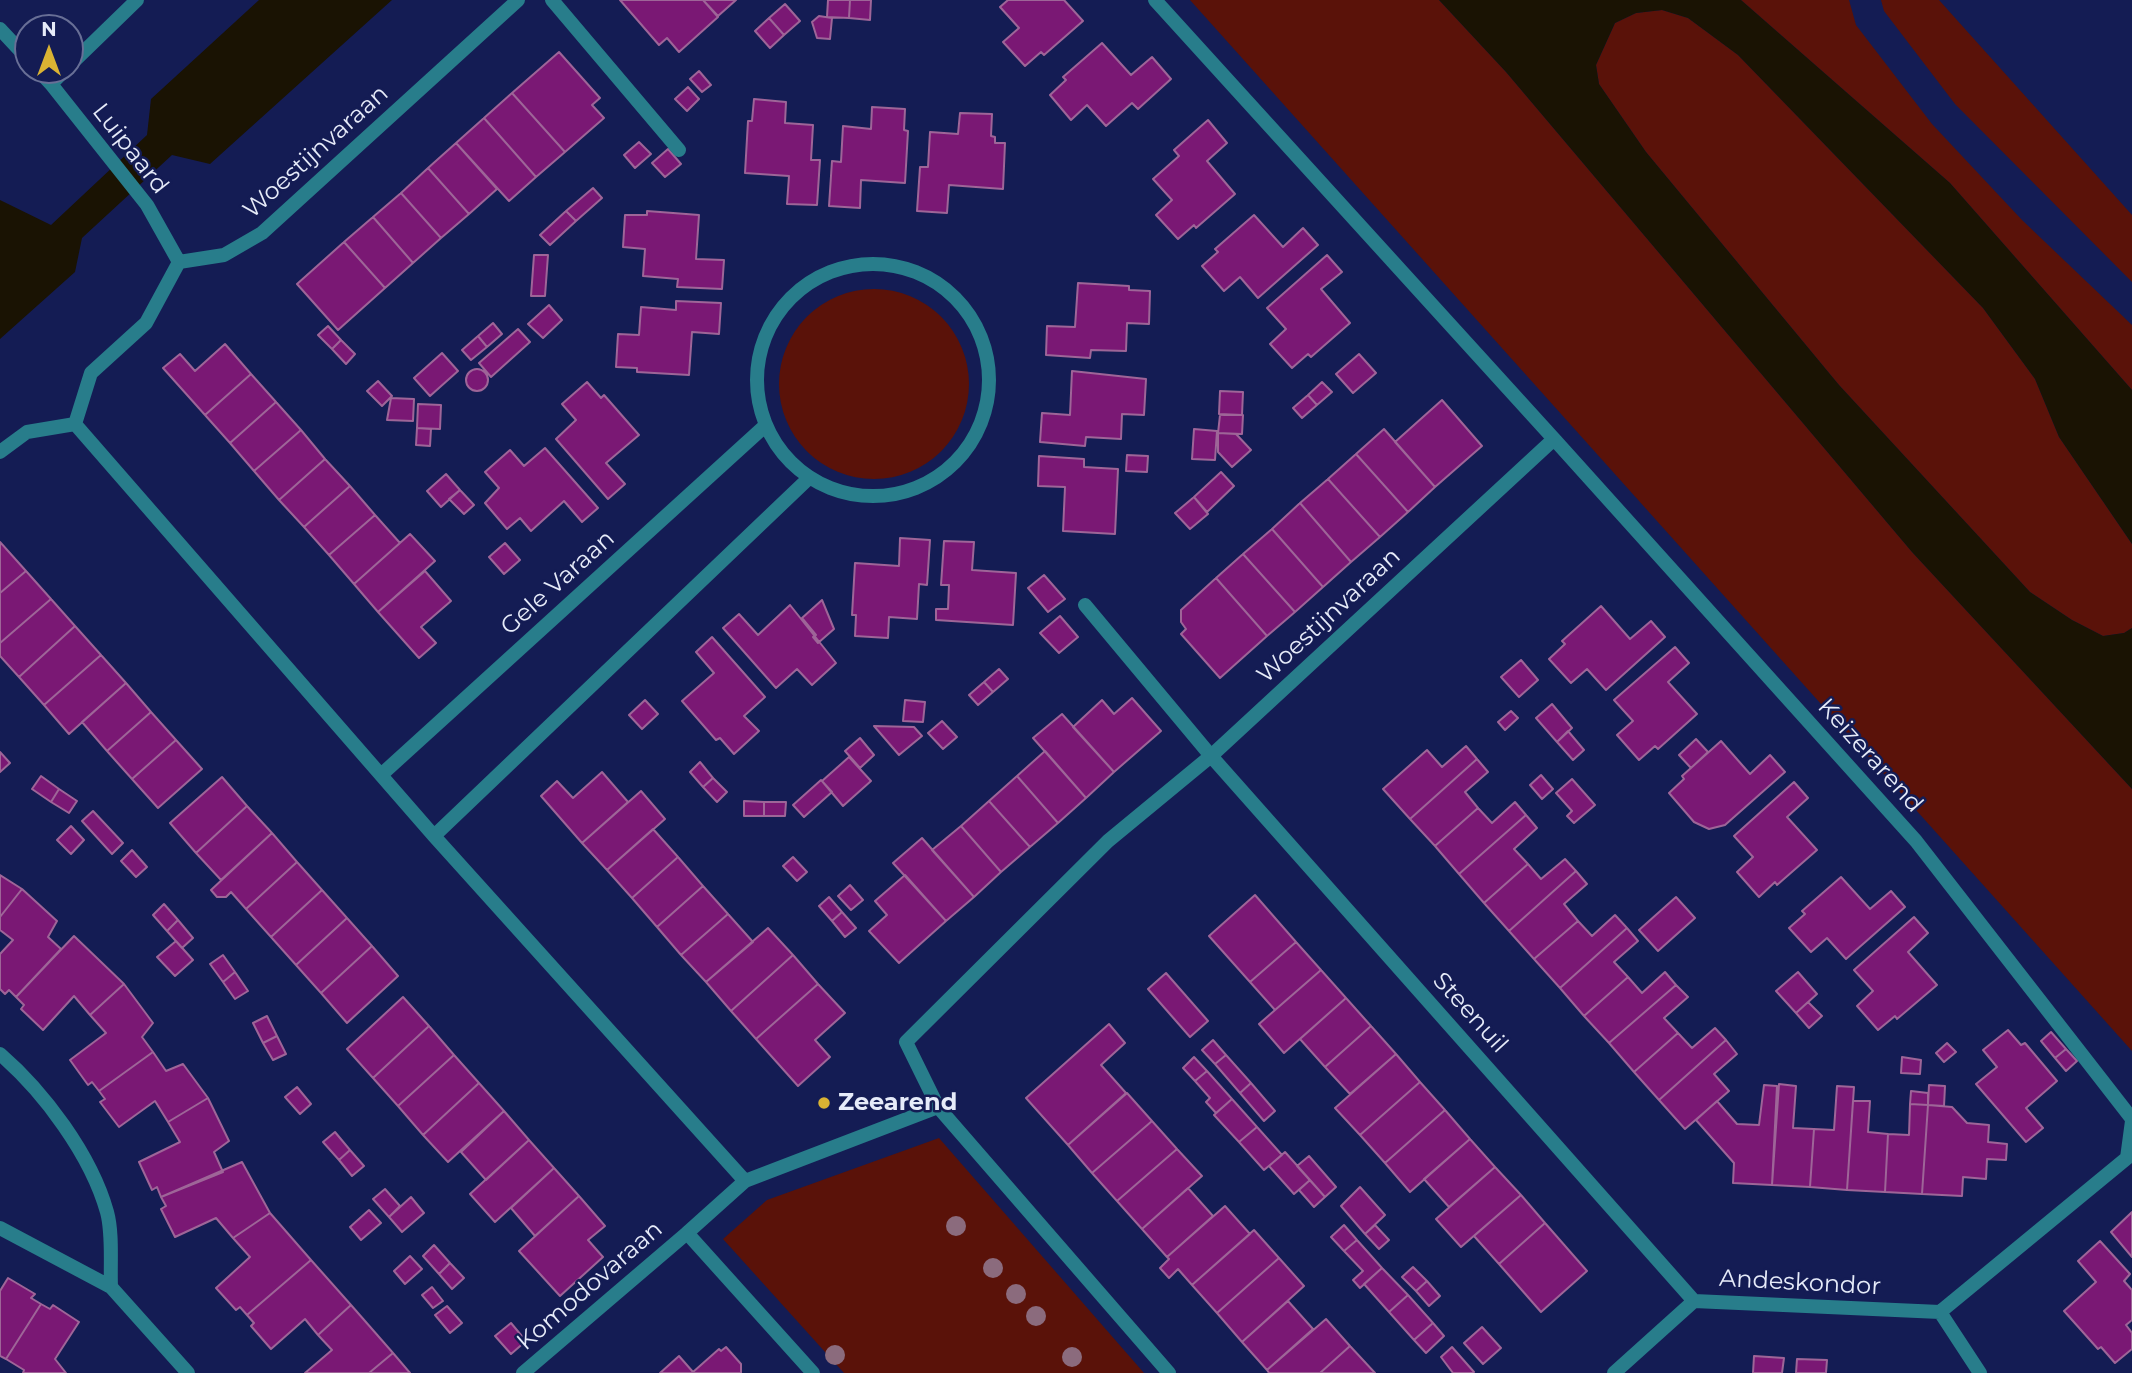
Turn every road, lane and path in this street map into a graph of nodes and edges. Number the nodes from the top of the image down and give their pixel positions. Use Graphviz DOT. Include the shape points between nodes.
graph roads {
  1 [pos="136,0"];
  2 [pos="518,0"];
  3 [pos="552,0"];
  4 [pos="1155,0"];
  5 [pos="0,29"];
  6 [pos="14,44"];
  7 [pos="84,51"];
  8 [pos="51,84"];
  9 [pos="679,150"];
  10 [pos="179,262"];
  11 [pos="75,424"];
  12 [pos="766,425"];
  13 [pos="1554,439"];
  14 [pos="0,452"];
  15 [pos="809,478"];
  16 [pos="1085,606"];
  17 [pos="1211,756"];
  18 [pos="381,775"];
  19 [pos="434,836"];
  20 [pos="0,1054"];
  21 [pos="937,1107"];
  22 [pos="2132,1120"];
  23 [pos="745,1181"];
  24 [pos="0,1228"];
  25 [pos="687,1233"];
  26 [pos="111,1287"];
  27 [pos="1694,1301"];
  28 [pos="1940,1312"];
  29 [pos="188,1373"];
  30 [pos="523,1373"];
  31 [pos="813,1373"];
  32 [pos="1169,1373"];
  33 [pos="1614,1373"];
  34 [pos="1980,1373"];
  1 -- 7 [label="street"];
  2 -- 10 [label="street, Woestijnvaraan" via="262,233 224,256"];
  3 -- 9 [label="street"];
  4 -- 13 [label="street"];
  5 -- 6 [label="street"];
  8 -- 10 [label="street, Luipaard" via="147,205"];
  10 -- 11 [label="street" via="146,323 92,373"];
  11 -- 14 [label="street" via="27,432"];
  11 -- 18 [label="street"];
  12 -- 15 [label="street" via="779,450"];
  12 -- 15 [label="street" via="756,379 762,342 781,309 809,282 845,267 884,265 922,275 954,297 977,329 989,366 987,405 973,440 948,469 916,489 879,496 841,493"];
  12 -- 18 [label="street, Gele Varaan"];
  13 -- 17 [label="street, Woestijnvaraan"];
  13 -- 22 [label="street, Keizerarend" via="1916,841"];
  15 -- 19 [label="street"];
  16 -- 17 [label="street, Steenuil"];
  17 -- 21 [label="street, Woestijnvaraan" via="1108,841 906,1042"];
  17 -- 27 [label="street, Steenuil"];
  18 -- 19 [label="street"];
  19 -- 23 [label="street"];
  20 -- 26 [label="street" via="29,1079 80,1150 107,1213"];
  21 -- 23 [label="street"];
  21 -- 32 [label="street"];
  22 -- 28 [label="street, Keizerarend" via="2127,1158"];
  23 -- 25 [label="street"];
  24 -- 26 [label="street"];
  25 -- 30 [label="street, Komodovaraan"];
  25 -- 31 [label="street"];
  26 -- 29 [label="street"];
  27 -- 28 [label="street, Andeskondor"];
  27 -- 33 [label="street, Andeskondor"];
  28 -- 34 [label="street"];
}
